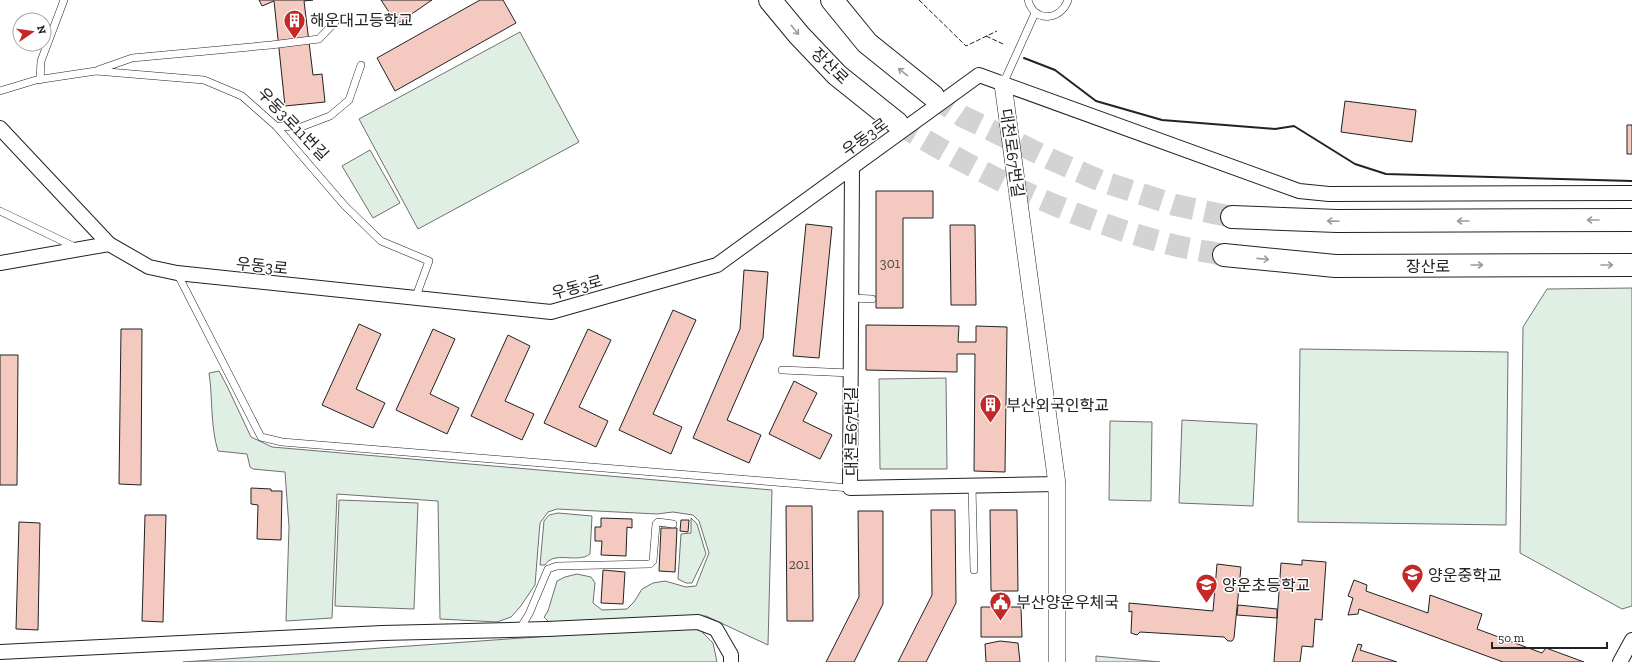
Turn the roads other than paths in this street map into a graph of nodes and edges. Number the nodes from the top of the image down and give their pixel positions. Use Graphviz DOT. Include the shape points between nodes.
graph roads {
  1 [pos="64,0"];
  2 [pos="770,0"];
  3 [pos="832,0"];
  4 [pos="1028,0"];
  5 [pos="1068,0"];
  6 [pos="1036,13"];
  7 [pos="335,22"];
  8 [pos="361,65"];
  9 [pos="96,71"];
  10 [pos="40,80"];
  11 [pos="1003,84"];
  12 [pos="0,91"];
  13 [pos="933,96"];
  14 [pos="897,123"];
  15 [pos="276,126"];
  16 [pos="0,128"];
  17 [pos="852,168"];
  18 [pos="1632,193"];
  19 [pos="0,210"];
  20 [pos="1232,217"];
  21 [pos="1632,220"];
  22 [pos="109,244"];
  23 [pos="79,249"];
  24 [pos="1224,255"];
  25 [pos="0,263"];
  26 [pos="1632,265"];
  27 [pos="177,274"];
  28 [pos="852,298"];
  29 [pos="872,298"];
  30 [pos="415,299"];
  31 [pos="782,370"];
  32 [pos="851,373"];
  33 [pos="1057,484"];
  34 [pos="972,486"];
  35 [pos="850,488"];
  36 [pos="673,524"];
  37 [pos="974,570"];
  38 [pos="519,630"];
  39 [pos="1632,640"];
  40 [pos="0,652"];
  41 [pos="731,662"];
  42 [pos="1057,662"];
  43 [pos="1620,662"];
  1 -- 10 [label="lane" via="41,61"];
  2 -- 14 [label="highway, 장산로, one-way" via="837,75"];
  13 -- 3 [label="highway, one-way" via="867,43"];
  4 -- 6 [label="lane"];
  5 -- 6 [label="lane" via="1056,16 1042,16"];
  6 -- 11 [label="lane"];
  7 -- 9 [label="lane" via="319,39 271,46 132,58"];
  8 -- 15 [label="lane" via="349,100 330,116 302,127"];
  9 -- 10 [label="lane, 우동3로11번길"];
  9 -- 15 [label="lane, 우동3로11번길" via="204,80 242,96"];
  10 -- 12 [label="lane, 우동3로11번길"];
  11 -- 17 [label="street, 우동3로" via="979,75"];
  11 -- 18 [label="street" via="1299,191 1329,194"];
  11 -- 33 [label="street, 대천로67번길"];
  15 -- 30 [label="lane, 우동3로11번길" via="345,206 381,241 429,261"];
  16 -- 22 [label="street"];
  17 -- 28 [label="street, 대천로67번길"];
  17 -- 30 [label="street, 우동3로" via="716,266 551,312"];
  19 -- 23 [label="lane"];
  21 -- 20 [label="highway, one-way" via="1337,221"];
  22 -- 23 [label="street"];
  22 -- 27 [label="street, 우동3로" via="149,267"];
  23 -- 25 [label="street"];
  24 -- 26 [label="highway, 장산로, one-way" via="1335,266"];
  27 -- 30 [label="street, 우동3로"];
  27 -- 35 [label="lane" via="261,437 282,442"];
  28 -- 29 [label="lane"];
  28 -- 32 [label="street, 대천로67번길"];
  31 -- 32 [label="lane"];
  32 -- 35 [label="street, 대천로67번길"];
  33 -- 34 [label="street, 대천로67번길"];
  33 -- 42 [label="street, 대천로67번길"];
  34 -- 35 [label="street, 대천로67번길"];
  34 -- 37 [label="lane"];
  36 -- 38 [label="lane" via="656,524 653,561 650,564 557,566 548,569 529,614"];
  38 -- 40 [label="street" via="382,633"];
  38 -- 41 [label="street" via="698,622 716,629 731,655"];
  39 -- 43 [label="street"];
}
